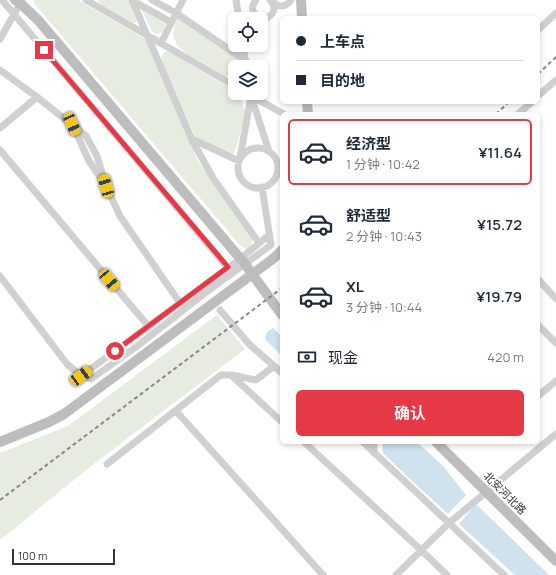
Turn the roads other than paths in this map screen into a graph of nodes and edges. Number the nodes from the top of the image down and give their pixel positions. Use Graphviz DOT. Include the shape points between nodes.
graph roads {
  1 [pos="2,0"];
  2 [pos="88,0"];
  3 [pos="152,0"];
  4 [pos="183,0"];
  5 [pos="236,0"];
  6 [pos="256,0"];
  7 [pos="291,0"];
  8 [pos="301,0"];
  9 [pos="19,1"];
  10 [pos="133,1"];
  11 [pos="272,1"];
  12 [pos="238,12"];
  13 [pos="176,13"];
  14 [pos="556,13"];
  15 [pos="14,14"];
  16 [pos="302,16"];
  17 [pos="269,17"];
  18 [pos="171,22"];
  19 [pos="540,28"];
  20 [pos="148,36"];
  21 [pos="0,39"];
  22 [pos="162,43"];
  23 [pos="241,60"];
  24 [pos="0,70"];
  25 [pos="556,80"];
  26 [pos="228,82"];
  27 [pos="540,94"];
  28 [pos="37,97"];
  29 [pos="248,100"];
  30 [pos="251,100"];
  31 [pos="260,100"];
  32 [pos="530,104"];
  33 [pos="280,112"];
  34 [pos="520,112"];
  35 [pos="0,128"];
  36 [pos="192,139"];
  37 [pos="0,150"];
  38 [pos="269,151"];
  39 [pos="239,160"];
  40 [pos="262,187"];
  41 [pos="269,234"];
  42 [pos="259,243"];
  43 [pos="280,252"];
  44 [pos="243,261"];
  45 [pos="228,267"];
  46 [pos="252,274"];
  47 [pos="0,276"];
  48 [pos="540,280"];
  49 [pos="205,293"];
  50 [pos="556,299"];
  51 [pos="212,301"];
  52 [pos="180,303"];
  53 [pos="220,310"];
  54 [pos="280,312"];
  55 [pos="149,327"];
  56 [pos="540,327"];
  57 [pos="556,343"];
  58 [pos="274,366"];
  59 [pos="280,371"];
  60 [pos="231,375"];
  61 [pos="81,376"];
  62 [pos="556,381"];
  63 [pos="540,394"];
  64 [pos="176,411"];
  65 [pos="280,420"];
  66 [pos="556,434"];
  67 [pos="0,442"];
  68 [pos="306,444"];
  69 [pos="365,444"];
  70 [pos="374,444"];
  71 [pos="438,444"];
  72 [pos="374,453"];
  73 [pos="107,464"];
  74 [pos="486,491"];
  75 [pos="449,523"];
  76 [pos="421,550"];
  77 [pos="556,561"];
  78 [pos="323,575"];
  79 [pos="396,575"];
  80 [pos="446,575"];
  81 [pos="504,575"];
  1 -- 15 [label="street"];
  2 -- 20 [label="street"];
  3 -- 13 [label="street"];
  4 -- 13 [label="street"];
  5 -- 12 [label="street"];
  6 -- 17 [label="street" via="253,9 256,15 262,18"];
  7 -- 11 [label="street" via="283,6 277,6"];
  8 -- 16 [label="street"];
  9 -- 15 [label="street"];
  9 -- 44 [label="street"];
  10 -- 18 [label="street"];
  10 -- 20 [label="street"];
  11 -- 17 [label="street" via="273,12"];
  13 -- 18 [label="street"];
  13 -- 23 [label="street"];
  14 -- 19 [label="street"];
  15 -- 21 [label="street"];
  15 -- 45 [label="street"];
  18 -- 22 [label="street"];
  20 -- 22 [label="street"];
  20 -- 36 [label="street"];
  22 -- 26 [label="street"];
  24 -- 28 [label="street"];
  25 -- 27 [label="street"];
  28 -- 35 [label="street"];
  28 -- 52 [label="street" via="72,124 89,161 106,186 120,216"];
  29 -- 39 [label="street"];
  30 -- 38 [label="street"];
  31 -- 33 [label="street"];
  32 -- 34 [label="street"];
  36 -- 39 [label="street"];
  36 -- 42 [label="street" via="213,178"];
  37 -- 55 [label="street"];
  38 -- 39 [label="street" via="263,148 250,149"];
  38 -- 40 [label="street" via="274,156 278,168 273,180"];
  39 -- 40 [label="street" via="238,171 244,182 256,188"];
  40 -- 41 [label="street"];
  41 -- 42 [label="street"];
  41 -- 44 [label="street" via="271,245"];
  42 -- 44 [label="street"];
  43 -- 46 [label="street"];
  44 -- 45 [label="street"];
  44 -- 46 [label="street"];
  44 -- 49 [label="street"];
  45 -- 52 [label="street"];
  46 -- 54 [label="street"];
  46 -- 67 [label="street" via="64,414"];
  47 -- 61 [label="street" via="67,364"];
  48 -- 50 [label="street"];
  49 -- 51 [label="street"];
  49 -- 61 [label="street" via="91,379"];
  52 -- 55 [label="street"];
  53 -- 58 [label="street" via="249,344"];
  55 -- 61 [label="street"];
  56 -- 57 [label="street"];
  58 -- 59 [label="street"];
  58 -- 60 [label="street" via="256,380"];
  60 -- 64 [label="street" via="221,375"];
  60 -- 65 [label="street"];
  62 -- 63 [label="street"];
  64 -- 73 [label="street"];
  64 -- 78 [label="street"];
  66 -- 74 [label="street"];
  68 -- 76 [label="street"];
  69 -- 72 [label="street"];
  70 -- 72 [label="street"];
  71 -- 74 [label="street, 北安河北路"];
  72 -- 75 [label="street"];
  74 -- 75 [label="street"];
  74 -- 77 [label="street, 北安河北路"];
  75 -- 76 [label="street"];
  75 -- 81 [label="street"];
  76 -- 79 [label="street"];
  76 -- 80 [label="street"];
}
